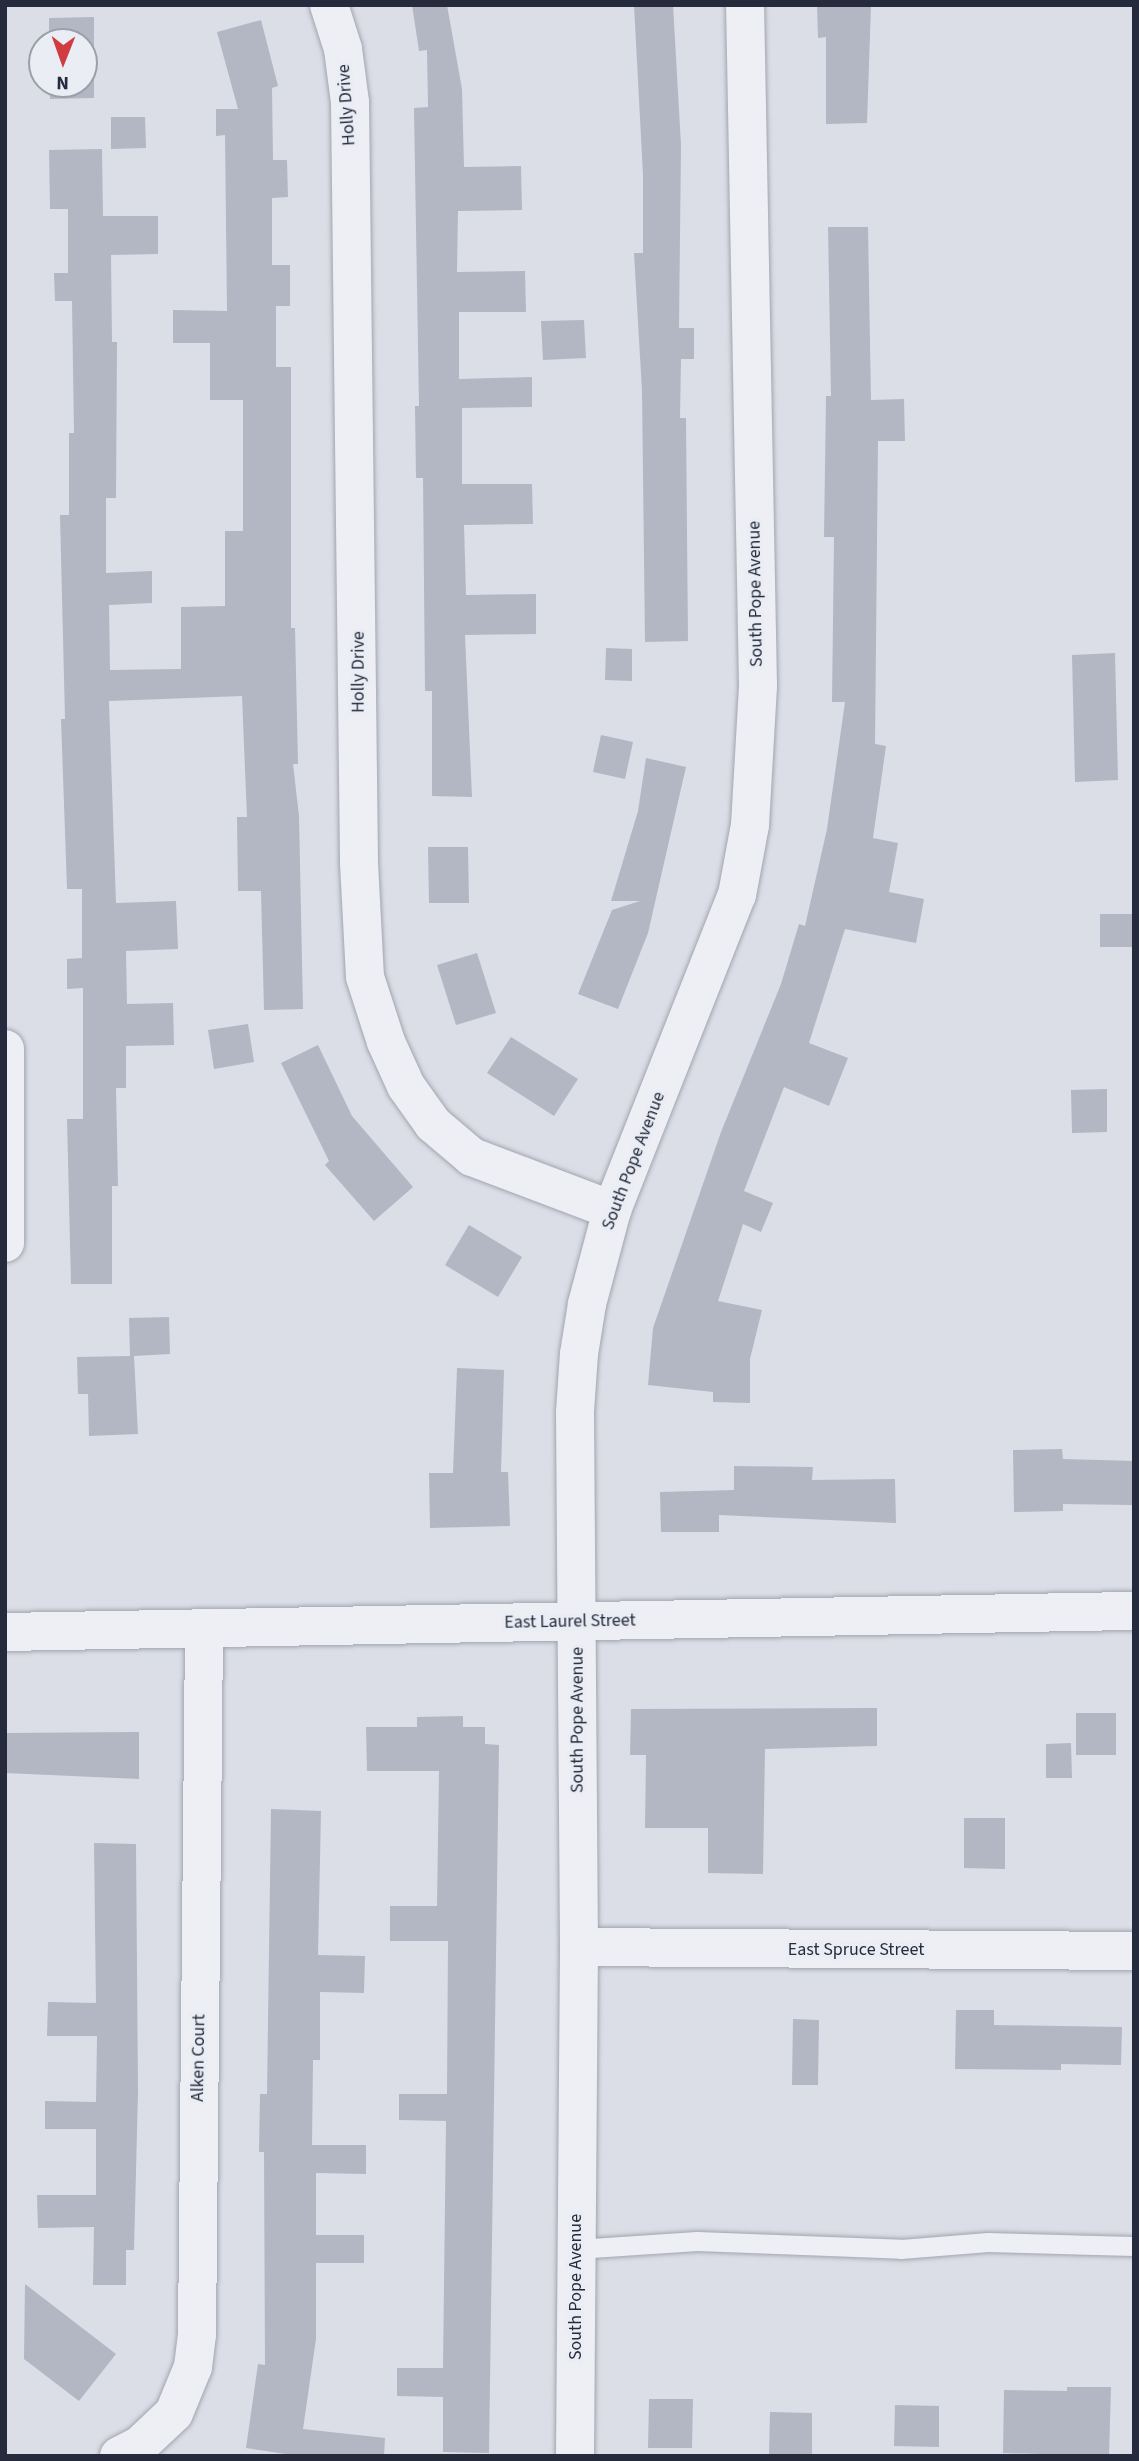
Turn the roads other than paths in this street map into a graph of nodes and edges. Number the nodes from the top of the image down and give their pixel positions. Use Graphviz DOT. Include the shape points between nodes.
graph roads {
  1 [pos="329,5"];
  2 [pos="745,5"];
  3 [pos="5,1049"];
  4 [pos="612,1210"];
  5 [pos="5,1243"];
  6 [pos="1134,1611"];
  7 [pos="578,1622"];
  8 [pos="204,1629"];
  9 [pos="5,1632"];
  10 [pos="579,1947"];
  11 [pos="1134,1951"];
  12 [pos="1134,2246"];
  13 [pos="576,2249"];
  14 [pos="119,2456"];
  15 [pos="575,2456"];
  1 -- 4 [label="street, Holly Drive" via="343,49 350,102 359,863 365,977 406,1086 433,1124 472,1157"];
  2 -- 4 [label="street, South Pope Avenue" via="758,686 750,825 737,895"];
  3 -- 5 [label="street"];
  4 -- 7 [label="street, South Pope Avenue" via="579,1354 575,1412"];
  6 -- 7 [label="street, East Laurel Street"];
  7 -- 8 [label="street, East Laurel Street"];
  7 -- 10 [label="street, South Pope Avenue"];
  8 -- 9 [label="street, East Laurel Street"];
  8 -- 14 [label="street, Alken Court" via="197,2336 193,2367 174,2413 139,2446"];
  10 -- 11 [label="street, East Spruce Street"];
  10 -- 13 [label="street, South Pope Avenue"];
  12 -- 13 [label="lane" via="988,2242 901,2249 698,2241"];
  13 -- 15 [label="street, South Pope Avenue"];
}
